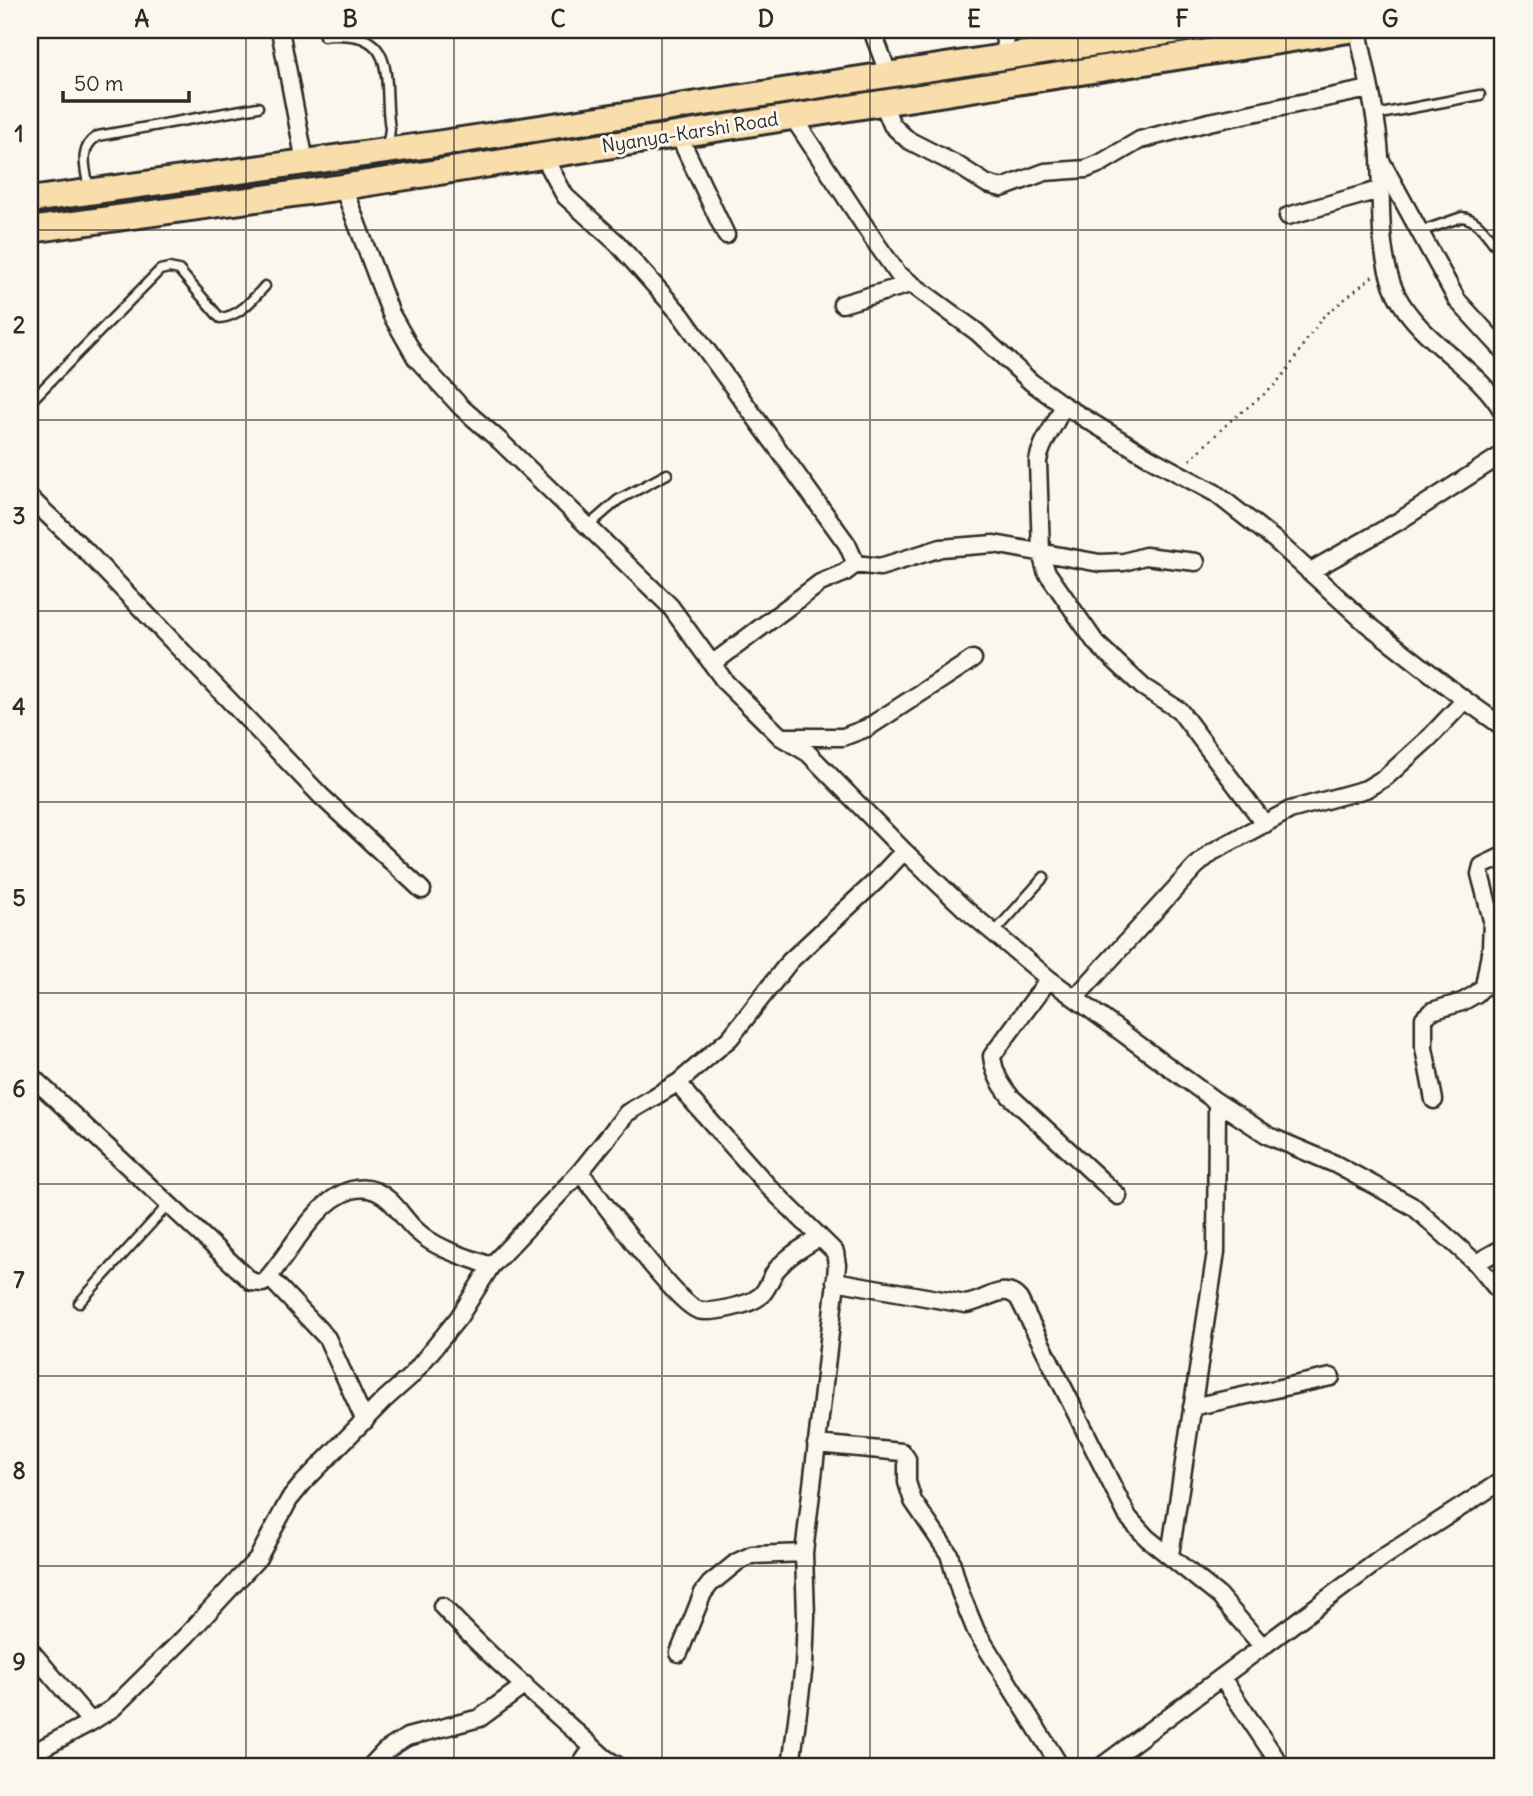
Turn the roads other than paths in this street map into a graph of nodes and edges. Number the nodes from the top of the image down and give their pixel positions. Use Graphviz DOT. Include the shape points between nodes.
graph roads {
  1 [pos="280,30"];
  2 [pos="872,30"];
  3 [pos="1003,30"];
  4 [pos="1181,30"];
  5 [pos="1349,30"];
  6 [pos="1358,30"];
  7 [pos="324,36"];
  8 [pos="1105,36"];
  9 [pos="1006,55"];
  10 [pos="888,73"];
  11 [pos="1369,89"];
  12 [pos="1480,95"];
  13 [pos="882,102"];
  14 [pos="258,107"];
  15 [pos="1374,115"];
  16 [pos="792,116"];
  17 [pos="678,134"];
  18 [pos="381,151"];
  19 [pos="543,155"];
  20 [pos="1380,158"];
  21 [pos="305,162"];
  22 [pos="344,187"];
  23 [pos="102,190"];
  24 [pos="1379,190"];
  25 [pos="30,200"];
  26 [pos="1288,216"];
  27 [pos="115,218"];
  28 [pos="30,230"];
  29 [pos="1419,232"];
  30 [pos="726,235"];
  31 [pos="1495,245"];
  32 [pos="910,284"];
  33 [pos="265,286"];
  34 [pos="842,304"];
  35 [pos="1503,350"];
  36 [pos="1496,387"];
  37 [pos="30,402"];
  38 [pos="1063,405"];
  39 [pos="1503,412"];
  40 [pos="1503,454"];
  41 [pos="667,474"];
  42 [pos="30,498"];
  43 [pos="587,527"];
  44 [pos="1041,553"];
  45 [pos="1196,562"];
  46 [pos="856,564"];
  47 [pos="1309,572"];
  48 [pos="973,659"];
  49 [pos="712,664"];
  50 [pos="1465,700"];
  51 [pos="1503,727"];
  52 [pos="781,737"];
  53 [pos="1265,824"];
  54 [pos="904,850"];
  55 [pos="1503,856"];
  56 [pos="1044,877"];
  57 [pos="422,890"];
  58 [pos="994,933"];
  59 [pos="1049,979"];
  60 [pos="1075,998"];
  61 [pos="30,1075"];
  62 [pos="679,1082"];
  63 [pos="1434,1100"];
  64 [pos="1217,1102"];
  65 [pos="580,1172"];
  66 [pos="1118,1196"];
  67 [pos="168,1205"];
  68 [pos="820,1237"];
  69 [pos="1503,1248"];
  70 [pos="1476,1263"];
  71 [pos="491,1266"];
  72 [pos="269,1276"];
  73 [pos="835,1281"];
  74 [pos="1503,1296"];
  75 [pos="79,1303"];
  76 [pos="1331,1377"];
  77 [pos="1192,1407"];
  78 [pos="365,1420"];
  79 [pos="816,1444"];
  80 [pos="1503,1480"];
  81 [pos="804,1553"];
  82 [pos="1170,1555"];
  83 [pos="442,1606"];
  84 [pos="1263,1647"];
  85 [pos="30,1650"];
  86 [pos="679,1653"];
  87 [pos="1222,1678"];
  88 [pos="525,1685"];
  89 [pos="91,1722"];
  90 [pos="593,1747"];
  91 [pos="30,1758"];
  92 [pos="371,1766"];
  93 [pos="580,1766"];
  94 [pos="618,1766"];
  95 [pos="791,1766"];
  96 [pos="1060,1766"];
  97 [pos="1102,1766"];
  98 [pos="1281,1766"];
  1 -- 21 [label="street"];
  2 -- 10 [label="street"];
  3 -- 9 [label="street"];
  4 -- 8 [label="main road, Nyanya-Karshi Road"];
  5 -- 13 [label="main road, Nyanya-Karshi Road"];
  6 -- 11 [label="street"];
  7 -- 18 [label="lane" via="360,37 383,54 390,128"];
  8 -- 9 [label="main road, Nyanya-Karshi Road"];
  9 -- 10 [label="main road, Nyanya-Karshi Road"];
  10 -- 18 [label="main road, Nyanya-Karshi Road"];
  11 -- 13 [label="street" via="1140,140 1086,169 1045,172 1002,188 908,140 892,125"];
  11 -- 15 [label="street"];
  12 -- 15 [label="lane"];
  13 -- 16 [label="main road, Nyanya-Karshi Road"];
  14 -- 23 [label="lane" via="98,136 84,154"];
  15 -- 20 [label="street"];
  16 -- 17 [label="main road, Nyanya-Karshi Road"];
  16 -- 32 [label="street" via="878,246"];
  17 -- 19 [label="main road, Nyanya-Karshi Road"];
  17 -- 30 [label="street"];
  18 -- 21 [label="main road, Nyanya-Karshi Road"];
  19 -- 22 [label="main road, Nyanya-Karshi Road"];
  19 -- 46 [label="street" via="565,196 617,243 681,315 847,544"];
  20 -- 24 [label="street"];
  20 -- 29 [label="street"];
  21 -- 23 [label="main road, Nyanya-Karshi Road"];
  22 -- 27 [label="main road, Nyanya-Karshi Road"];
  22 -- 43 [label="street" via="391,314 416,358"];
  23 -- 25 [label="main road, Nyanya-Karshi Road"];
  23 -- 27 [label="main road"];
  24 -- 26 [label="street"];
  24 -- 36 [label="street" via="1387,265 1396,293 1409,314 1458,364"];
  27 -- 28 [label="main road, Nyanya-Karshi Road"];
  29 -- 31 [label="lane" via="1462,216 1470,218"];
  29 -- 35 [label="street" via="1457,300"];
  32 -- 34 [label="street"];
  32 -- 38 [label="street"];
  33 -- 37 [label="lane" via="232,317 220,318 179,270 160,270"];
  36 -- 39 [label="street"];
  38 -- 44 [label="street" via="1040,447"];
  38 -- 47 [label="street" via="1215,494"];
  40 -- 47 [label="street"];
  41 -- 43 [label="lane" via="618,500"];
  42 -- 57 [label="street" via="321,796"];
  43 -- 49 [label="street" via="670,606"];
  44 -- 45 [label="street" via="1100,563 1145,556"];
  44 -- 46 [label="street" via="994,544 941,548 880,567"];
  44 -- 53 [label="street" via="1046,571 1096,643 1143,687 1179,710"];
  46 -- 49 [label="street" via="820,583"];
  47 -- 50 [label="street"];
  48 -- 52 [label="street" via="867,728 843,737"];
  49 -- 52 [label="street"];
  50 -- 51 [label="street"];
  50 -- 53 [label="street" via="1376,783 1290,810"];
  52 -- 54 [label="street" via="808,753"];
  53 -- 60 [label="street" via="1212,852 1195,867"];
  54 -- 58 [label="street"];
  54 -- 62 [label="street" via="790,961 730,1038"];
  55 -- 63 [label="street" via="1482,866 1480,874 1492,920 1484,986 1462,1002 1424,1018 1424,1048"];
  56 -- 58 [label="lane"];
  58 -- 59 [label="street"];
  59 -- 60 [label="street"];
  59 -- 66 [label="street" via="992,1056 994,1070 1010,1096"];
  60 -- 64 [label="street"];
  61 -- 67 [label="street"];
  62 -- 65 [label="street" via="627,1113"];
  62 -- 68 [label="street" via="768,1186"];
  64 -- 70 [label="street" via="1269,1136 1335,1164 1414,1207"];
  64 -- 77 [label="street" via="1216,1252"];
  65 -- 68 [label="street" via="648,1260 686,1304 699,1310 760,1297 790,1256"];
  65 -- 71 [label="street"];
  67 -- 72 [label="street" via="252,1282 263,1283"];
  67 -- 75 [label="lane"];
  68 -- 73 [label="street" via="835,1252"];
  69 -- 70 [label="street"];
  70 -- 74 [label="street"];
  71 -- 72 [label="street" via="438,1245 418,1232 387,1198 371,1189 354,1188 335,1196 316,1215"];
  71 -- 78 [label="street" via="412,1375"];
  72 -- 78 [label="street" via="327,1338"];
  73 -- 79 [label="street"];
  73 -- 82 [label="street" via="965,1304 1004,1290 1014,1292 1128,1517"];
  76 -- 77 [label="street"];
  77 -- 82 [label="street"];
  78 -- 89 [label="street" via="289,1500 258,1558 114,1707"];
  79 -- 81 [label="street"];
  79 -- 96 [label="street" via="902,1452 913,1501 949,1554 976,1631"];
  80 -- 84 [label="street" via="1382,1558"];
  81 -- 86 [label="street" via="752,1555 728,1569 704,1593"];
  81 -- 95 [label="street" via="804,1665"];
  82 -- 84 [label="street" via="1219,1596"];
  83 -- 88 [label="street"];
  84 -- 87 [label="street"];
  85 -- 89 [label="street"];
  87 -- 97 [label="street"];
  87 -- 98 [label="street"];
  88 -- 90 [label="street"];
  88 -- 92 [label="street" via="480,1718 407,1737"];
  89 -- 91 [label="street"];
  90 -- 93 [label="street"];
  90 -- 94 [label="street"];
}
